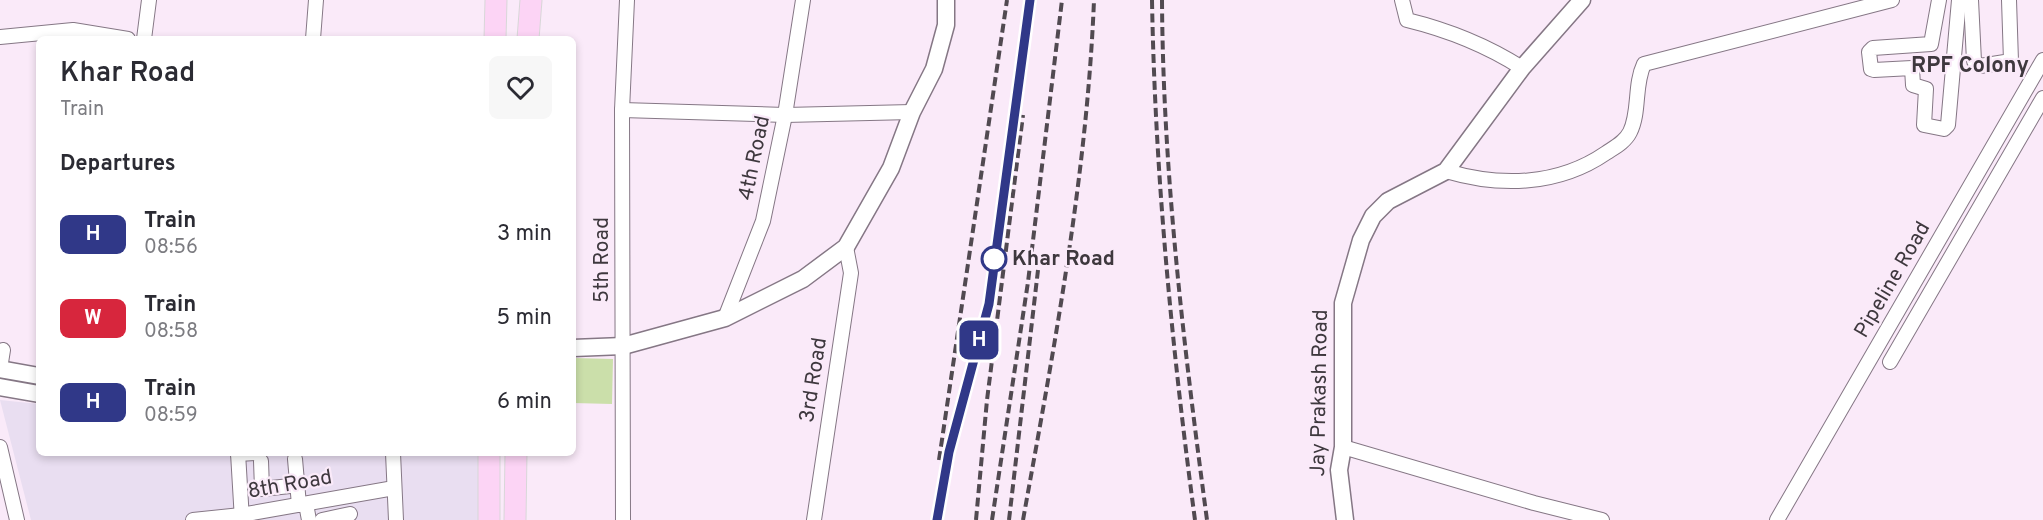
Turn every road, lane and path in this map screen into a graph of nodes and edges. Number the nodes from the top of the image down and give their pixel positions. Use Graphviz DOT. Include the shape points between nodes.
graph roads {
  1 [pos="149,0"];
  2 [pos="316,0"];
  3 [pos="496,0"];
  4 [pos="531,0"];
  5 [pos="627,0"];
  6 [pos="803,0"];
  7 [pos="946,0"];
  8 [pos="1402,0"];
  9 [pos="1582,0"];
  10 [pos="1892,0"];
  11 [pos="1939,0"];
  12 [pos="1959,0"];
  13 [pos="1971,0"];
  14 [pos="2009,0"];
  15 [pos="110,36"];
  16 [pos="144,36"];
  17 [pos="314,36"];
  18 [pos="495,36"];
  19 [pos="528,36"];
  20 [pos="0,37"];
  21 [pos="2043,60"];
  22 [pos="1522,68"];
  23 [pos="2043,98"];
  24 [pos="622,110"];
  25 [pos="912,112"];
  26 [pos="785,115"];
  27 [pos="1446,171"];
  28 [pos="846,247"];
  29 [pos="725,318"];
  30 [pos="623,346"];
  31 [pos="576,348"];
  32 [pos="1,360"];
  33 [pos="1890,362"];
  34 [pos="36,375"];
  35 [pos="0,387"];
  36 [pos="36,393"];
  37 [pos="0,447"];
  38 [pos="1343,447"];
  39 [pos="393,456"];
  40 [pos="489,456"];
  41 [pos="516,456"];
  42 [pos="261,459"];
  43 [pos="295,459"];
  44 [pos="238,462"];
  45 [pos="292,484"];
  46 [pos="270,488"];
  47 [pos="394,488"];
  48 [pos="346,497"];
  49 [pos="297,506"];
  50 [pos="271,510"];
  51 [pos="350,517"];
  52 [pos="242,518"];
  53 [pos="17,520"];
  54 [pos="193,520"];
  55 [pos="309,520"];
  56 [pos="321,520"];
  57 [pos="396,520"];
  58 [pos="489,520"];
  59 [pos="515,520"];
  60 [pos="624,520"];
  61 [pos="814,520"];
  62 [pos="1345,520"];
  63 [pos="1602,520"];
  64 [pos="1777,520"];
  1 -- 16 [label="street"];
  2 -- 17 [label="street"];
  3 -- 18 [label="main road"];
  4 -- 19 [label="main road"];
  5 -- 24 [label="street, 5th Road"];
  6 -- 26 [label="street, 4th Road"];
  7 -- 25 [label="street" via="946,25 934,69"];
  8 -- 22 [label="street" via="1407,20 1468,39"];
  9 -- 22 [label="street, Jay Prakash Road"];
  10 -- 27 [label="street" via="1644,64 1632,127 1625,140 1566,174 1513,183 1474,180"];
  11 -- 12 [label="street" via="1931,44 1873,48 1869,59 1874,70 1912,68 1913,85 1925,88 1924,125 1944,129 1948,125"];
  13 -- 14 [label="street" via="1974,61 1980,66 2011,62"];
  15 -- 20 [label="street" via="73,30"];
  21 -- 64 [label="street, Pipeline Road"];
  22 -- 27 [label="street, Jay Prakash Road"];
  23 -- 33 [label="street"];
  24 -- 26 [label="street"];
  24 -- 30 [label="street, 5th Road"];
  25 -- 26 [label="street"];
  25 -- 28 [label="street" via="891,168"];
  26 -- 29 [label="street, 4th Road" via="763,221"];
  27 -- 38 [label="street, Jay Prakash Road" via="1388,201 1373,216 1361,240 1342,303"];
  28 -- 29 [label="street" via="803,279"];
  28 -- 61 [label="street, 3rd Road" via="851,273"];
  29 -- 30 [label="street"];
  30 -- 31 [label="street"];
  30 -- 60 [label="street, 5th Road"];
  32 -- 34 [label="street"];
  35 -- 36 [label="street"];
  37 -- 53 [label="street"];
  38 -- 62 [label="street, Jay Prakash Road" via="1339,470"];
  38 -- 63 [label="street"];
  39 -- 47 [label="street"];
  40 -- 58 [label="main road"];
  41 -- 59 [label="main road"];
  42 -- 44 [label="street"];
  42 -- 46 [label="street" via="261,488"];
  43 -- 45 [label="street"];
  44 -- 52 [label="street"];
  45 -- 46 [label="street"];
  45 -- 49 [label="street"];
  46 -- 50 [label="street"];
  47 -- 48 [label="street, 8th Road"];
  47 -- 57 [label="street"];
  48 -- 49 [label="street, 8th Road"];
  48 -- 51 [label="street"];
  49 -- 50 [label="street, 8th Road"];
  49 -- 55 [label="street"];
  50 -- 52 [label="street, 8th Road"];
  51 -- 56 [label="street"];
  52 -- 54 [label="street, 8th Road"];
}
